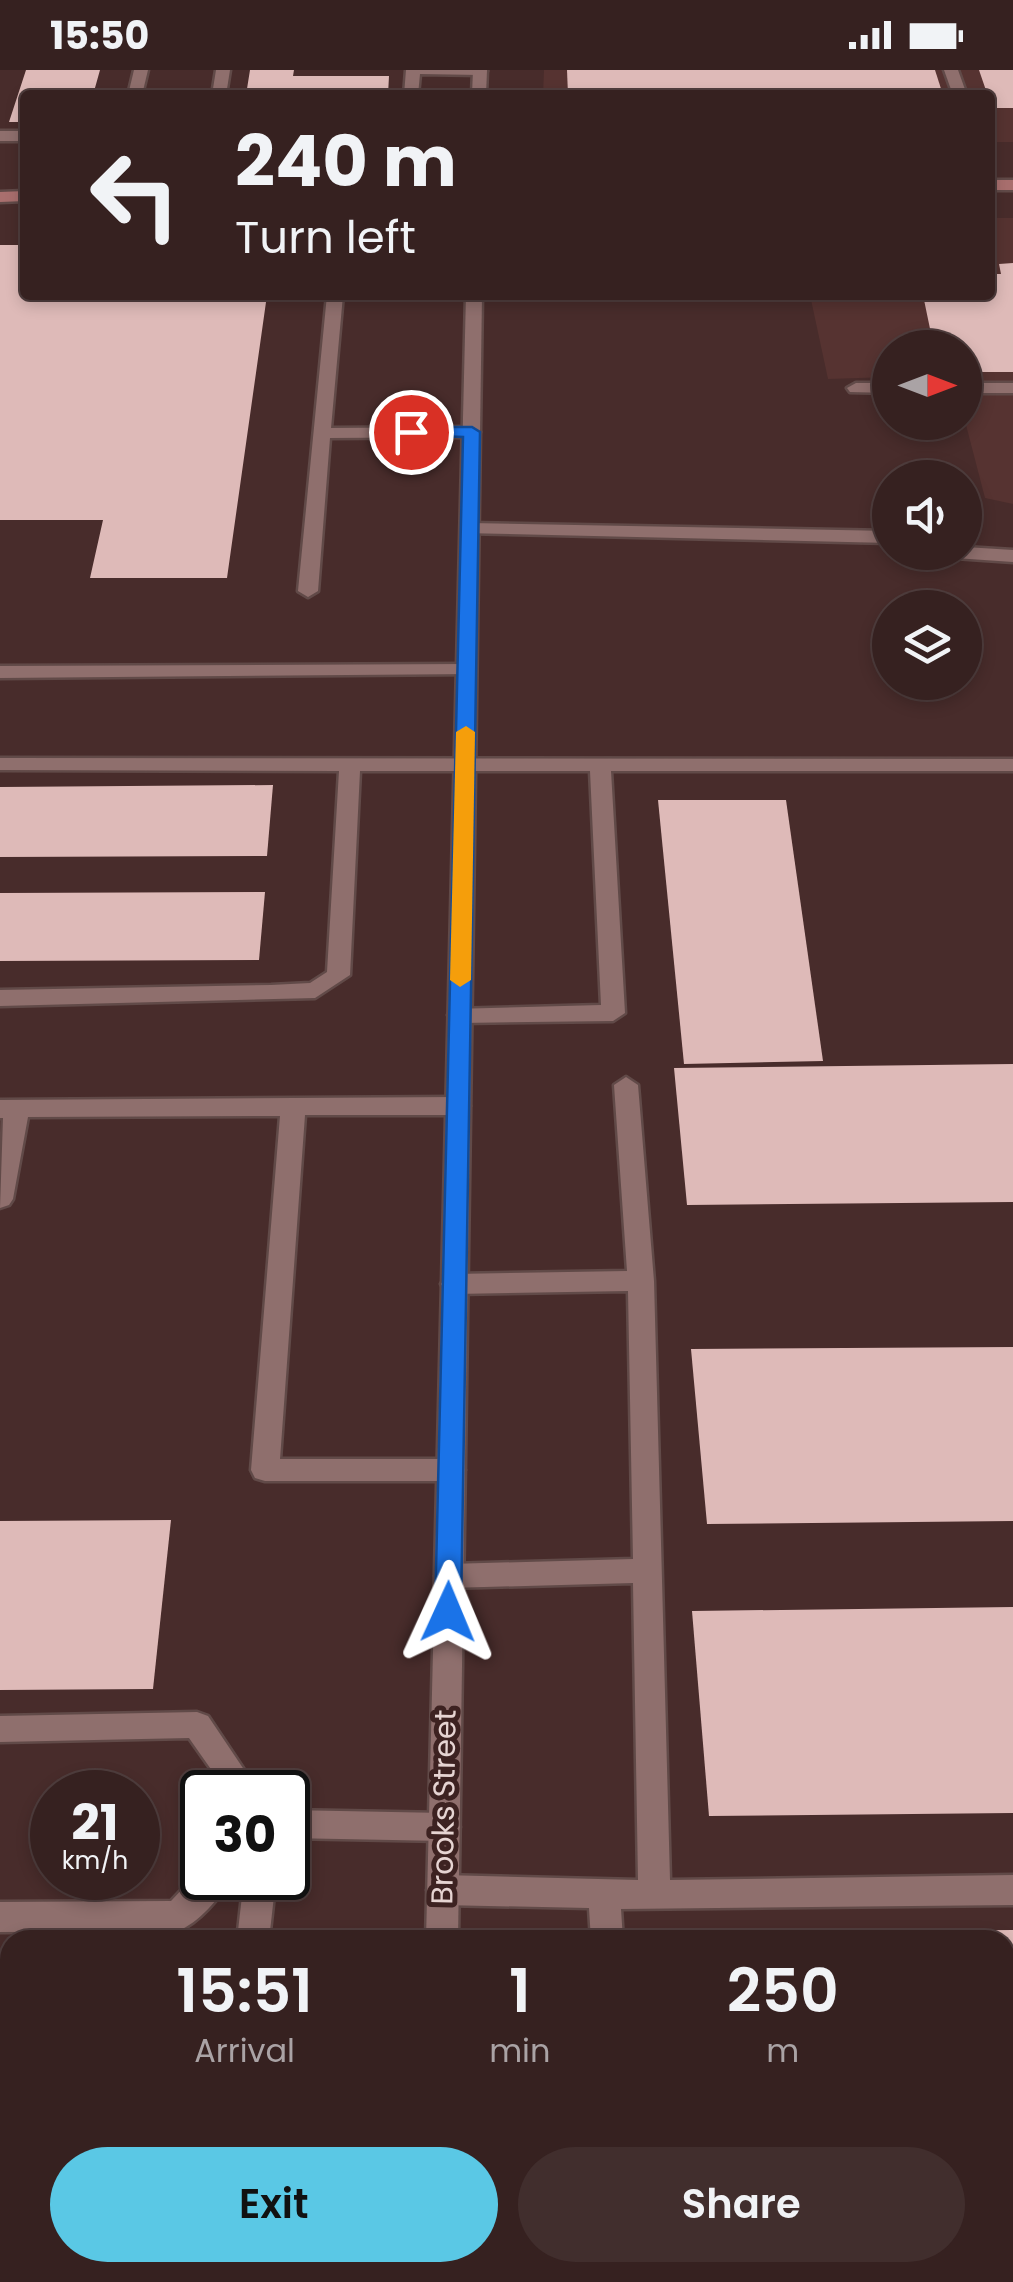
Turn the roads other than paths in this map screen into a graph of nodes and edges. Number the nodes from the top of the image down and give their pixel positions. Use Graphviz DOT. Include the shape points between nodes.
graph roads {
  1 [pos="480,71"];
  2 [pos="411,90"];
  3 [pos="335,300"];
  4 [pos="474,300"];
  5 [pos="856,388"];
  6 [pos="872,388"];
  7 [pos="982,388"];
  8 [pos="1013,388"];
  9 [pos="472,432"];
  10 [pos="322,433"];
  11 [pos="470,529"];
  12 [pos="872,537"];
  13 [pos="982,554"];
  14 [pos="1013,556"];
  15 [pos="308,591"];
  16 [pos="467,670"];
  17 [pos="0,672"];
  18 [pos="0,764"];
  19 [pos="350,765"];
  20 [pos="600,765"];
  21 [pos="465,766"];
  22 [pos="1013,766"];
  23 [pos="0,998"];
  24 [pos="460,1015"];
  25 [pos="626,1085"];
  26 [pos="458,1106"];
  27 [pos="9,1108"];
  28 [pos="292,1108"];
  29 [pos="0,1198"];
  30 [pos="642,1281"];
  31 [pos="454,1284"];
  32 [pos="451,1470"];
  33 [pos="648,1571"];
  34 [pos="449,1576"];
  35 [pos="0,1729"];
  36 [pos="229,1770"];
  37 [pos="310,1825"];
  38 [pos="444,1828"];
  39 [pos="443,1890"];
  40 [pos="1013,1890"];
  41 [pos="604,1894"];
  42 [pos="654,1895"];
  43 [pos="193,1900"];
  44 [pos="258,1900"];
  45 [pos="0,1917"];
  46 [pos="254,1930"];
  47 [pos="442,1930"];
  48 [pos="606,1930"];
  1 -- 2 [label="street" via="413,70"];
  3 -- 10 [label="street"];
  4 -- 9 [label="street, Brooks Street"];
  5 -- 6 [label="street"];
  7 -- 8 [label="street"];
  9 -- 10 [label="street"];
  9 -- 11 [label="street, Brooks Street"];
  10 -- 15 [label="street"];
  11 -- 12 [label="street"];
  11 -- 16 [label="street, Brooks Street"];
  13 -- 14 [label="street"];
  16 -- 17 [label="street"];
  16 -- 21 [label="street, Brooks Street"];
  18 -- 19 [label="street"];
  19 -- 21 [label="street"];
  19 -- 23 [label="street" via="338,975 315,990 286,992"];
  20 -- 21 [label="street"];
  20 -- 22 [label="street"];
  20 -- 24 [label="street" via="613,1013"];
  21 -- 24 [label="street, Brooks Street"];
  24 -- 26 [label="street, Brooks Street"];
  25 -- 30 [label="street"];
  26 -- 28 [label="street"];
  26 -- 31 [label="street, Brooks Street"];
  27 -- 28 [label="street"];
  27 -- 29 [label="street"];
  28 -- 32 [label="street" via="265,1470"];
  30 -- 31 [label="street"];
  30 -- 33 [label="street"];
  31 -- 32 [label="street, Brooks Street"];
  32 -- 34 [label="street, Brooks Street"];
  33 -- 34 [label="street"];
  33 -- 42 [label="street"];
  34 -- 38 [label="street, Brooks Street"];
  35 -- 36 [label="street" via="198,1726"];
  37 -- 38 [label="street"];
  38 -- 39 [label="street, Brooks Street"];
  39 -- 41 [label="street"];
  39 -- 47 [label="street, Brooks Street"];
  40 -- 42 [label="street"];
  41 -- 42 [label="street"];
  41 -- 48 [label="street"];
  43 -- 45 [label="street" via="178,1916"];
  44 -- 46 [label="street"];
}
